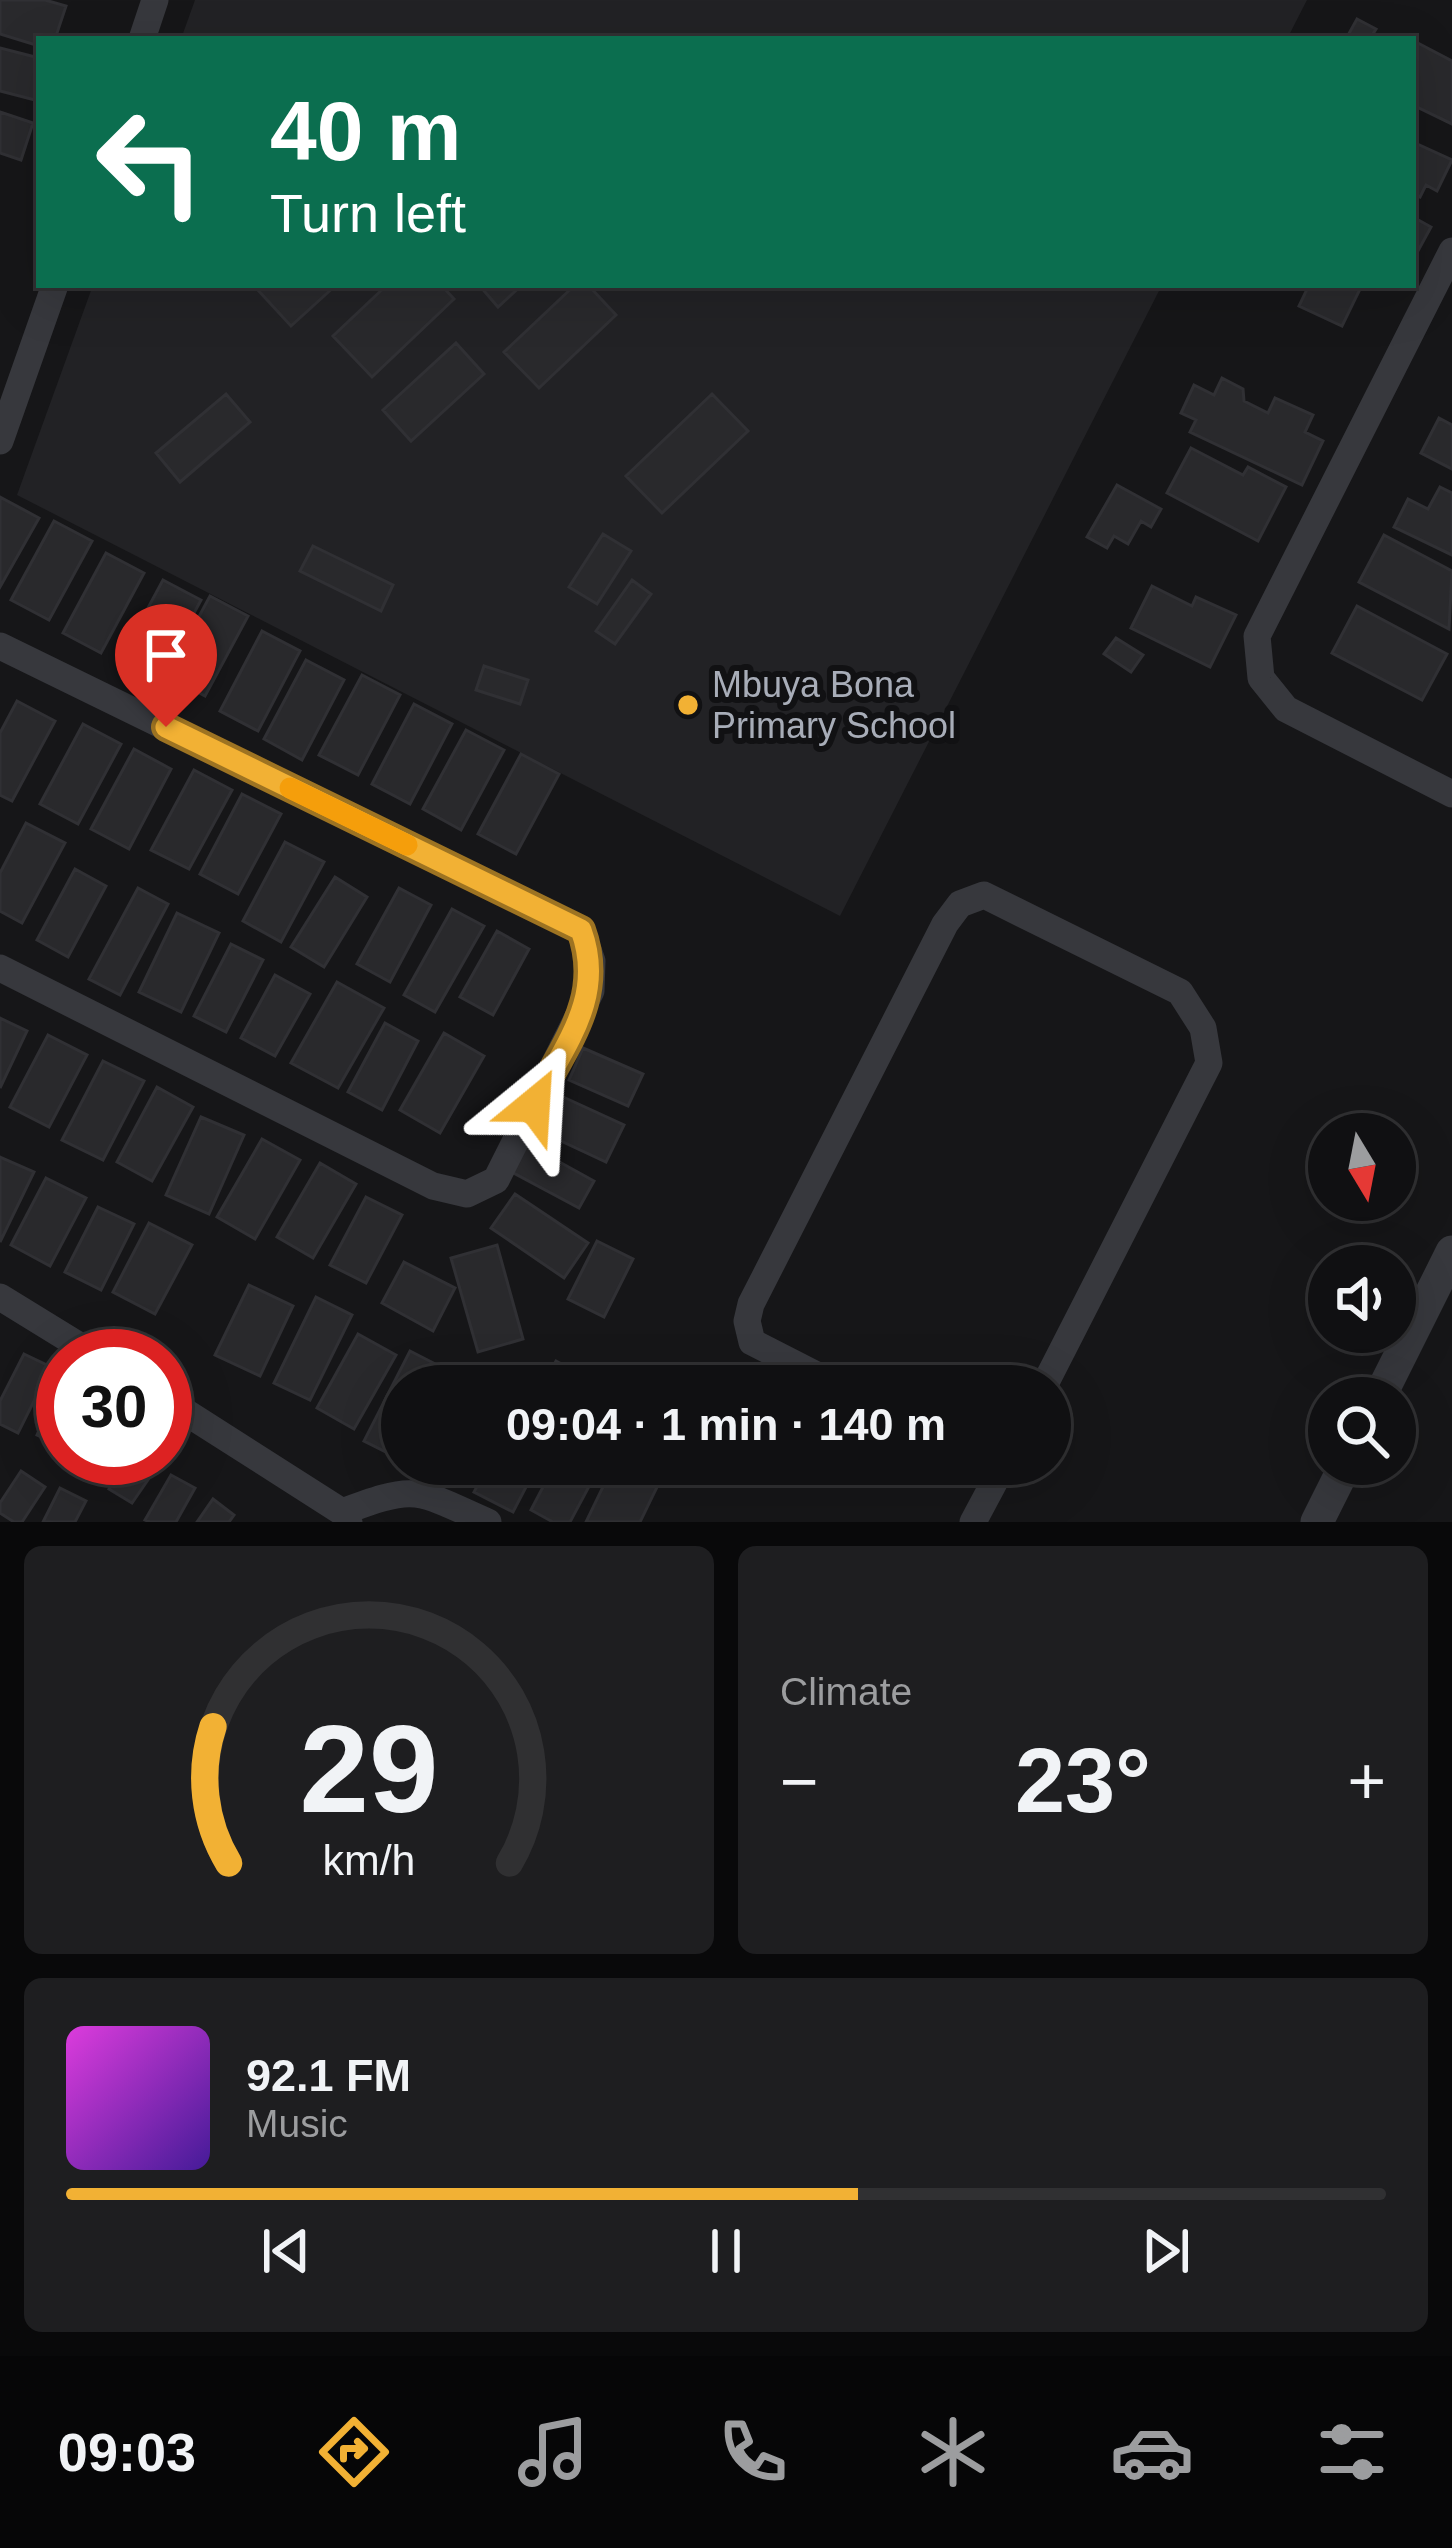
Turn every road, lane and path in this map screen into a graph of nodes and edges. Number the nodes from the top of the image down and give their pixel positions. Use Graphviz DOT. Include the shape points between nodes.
graph roads {
  1 [pos="155,0"];
  2 [pos="143,36"];
  3 [pos="1452,251"];
  4 [pos="55,288"];
  5 [pos="0,441"];
  6 [pos="0,646"];
  7 [pos="1452,794"];
  8 [pos="0,968"];
  9 [pos="1452,1252"];
  10 [pos="0,1297"];
  11 [pos="52,1329"];
  12 [pos="797,1365"];
  13 [pos="1055,1365"];
  14 [pos="1390,1377"];
  15 [pos="192,1417"];
  16 [pos="989,1485"];
  17 [pos="1336,1485"];
  18 [pos="345,1517"];
  19 [pos="488,1522"];
  20 [pos="973,1522"];
  21 [pos="1317,1522"];
  1 -- 2 [label="street"];
  3 -- 7 [label="street" via="1257,636 1261,678 1286,709"];
  4 -- 5 [label="street"];
  6 -- 8 [label="street" via="581,930 592,961 591,991 496,1180 467,1194 433,1186"];
  9 -- 14 [label="street"];
  10 -- 11 [label="street"];
  12 -- 13 [label="street" via="752,1342 751,1304 945,924 960,904 984,896 1180,992 1203,1028 1209,1063"];
  15 -- 18 [label="street"];
  16 -- 20 [label="street"];
  17 -- 21 [label="street"];
  18 -- 19 [label="street" via="400,1490"];
}
